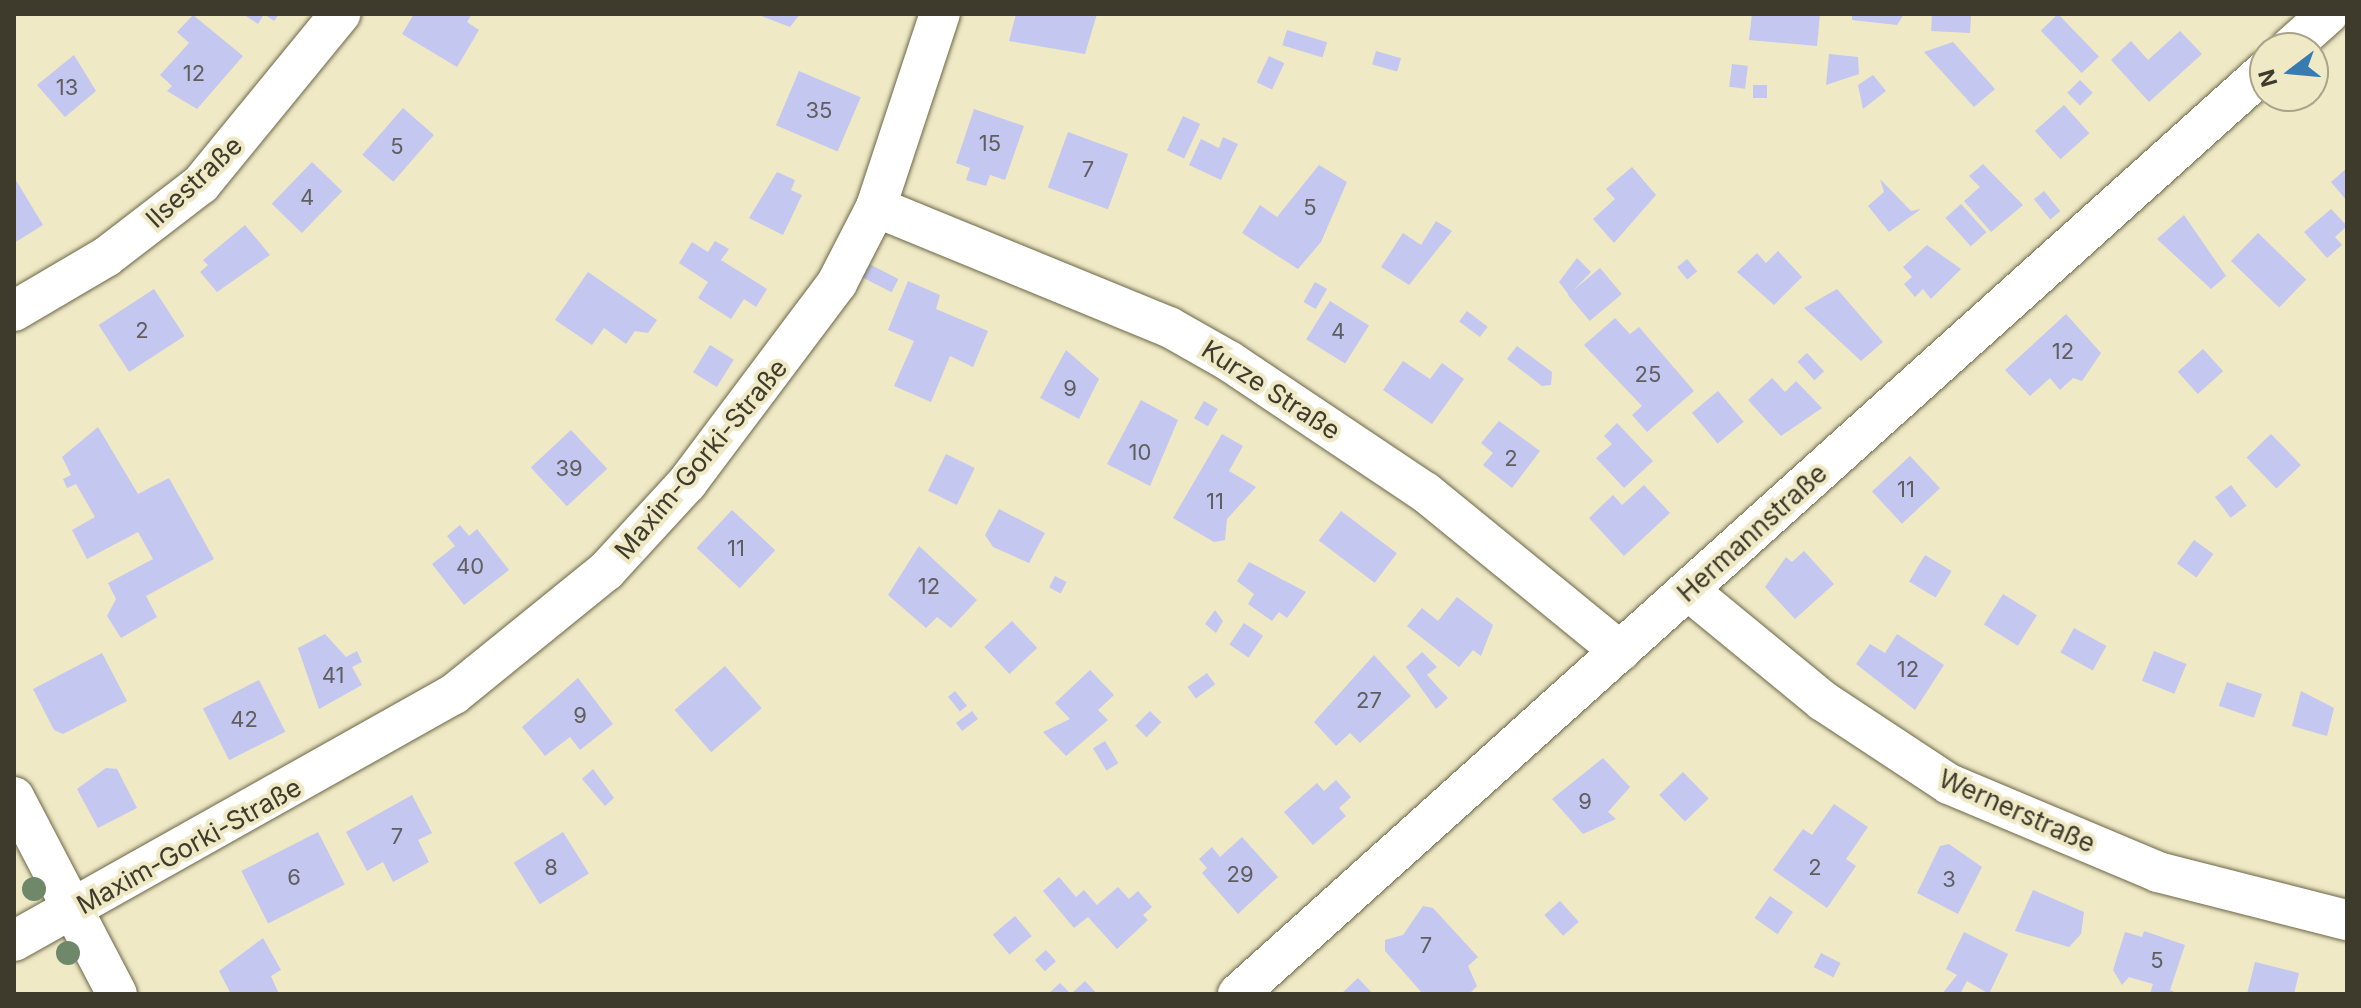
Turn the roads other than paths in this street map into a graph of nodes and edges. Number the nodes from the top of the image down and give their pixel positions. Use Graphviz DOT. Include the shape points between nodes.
graph roads {
  1 [pos="340,14"];
  2 [pos="940,14"];
  3 [pos="2328,14"];
  4 [pos="2308,32"];
  5 [pos="2249,85"];
  6 [pos="876,207"];
  7 [pos="14,311"];
  8 [pos="1689,591"];
  9 [pos="1620,651"];
  10 [pos="14,797"];
  11 [pos="89,900"];
  12 [pos="2347,920"];
  13 [pos="14,941"];
  14 [pos="117,994"];
  15 [pos="1238,994"];
  1 -- 7 [label="street, Ilsestraße" via="201,184 106,257"];
  2 -- 6 [label="street, Maxim-Gorki-Straße"];
  3 -- 4 [label="street"];
  5 -- 8 [label="street, Hermannstraße"];
  6 -- 9 [label="street, Kurze Straße" via="1169,327 1229,361 1425,492"];
  6 -- 11 [label="street, Maxim-Gorki-Straße" via="781,365 606,571 454,694"];
  8 -- 9 [label="street, Hermannstraße"];
  8 -- 12 [label="street, Wernerstraße" via="1823,701 1949,784 2158,872"];
  9 -- 15 [label="street, Hermannstraße"];
  10 -- 11 [label="street"];
  11 -- 13 [label="street, Maxim-Gorki-Straße"];
  11 -- 14 [label="street"];
}
